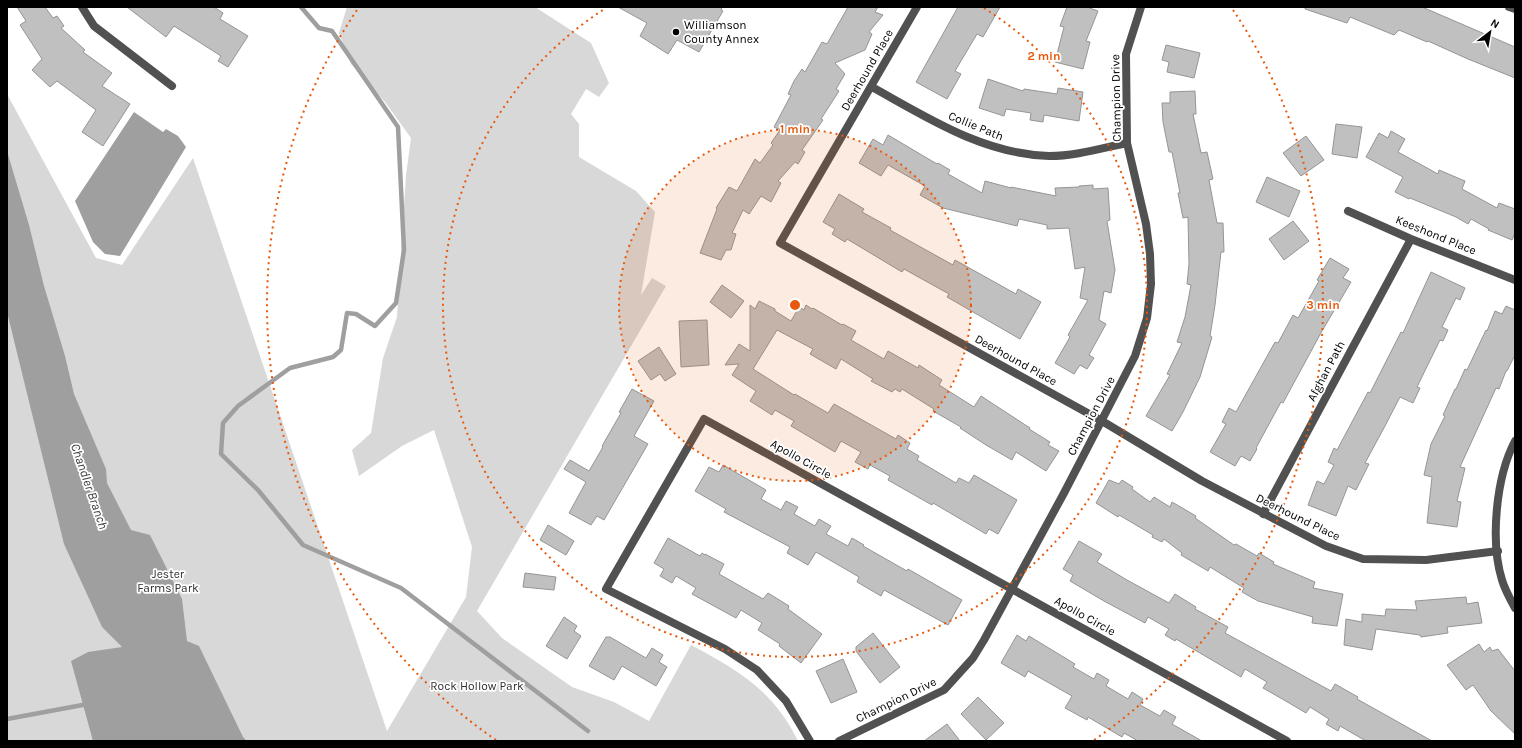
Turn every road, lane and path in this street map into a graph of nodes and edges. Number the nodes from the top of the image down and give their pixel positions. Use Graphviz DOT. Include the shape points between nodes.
graph roads {
  1 [pos="82,7"];
  2 [pos="917,7"];
  3 [pos="1141,7"];
  4 [pos="1509,7"];
  5 [pos="1515,9"];
  6 [pos="172,86"];
  7 [pos="872,87"];
  8 [pos="1128,143"];
  9 [pos="1348,211"];
  10 [pos="1411,239"];
  11 [pos="1515,280"];
  12 [pos="1102,421"];
  13 [pos="1515,441"];
  14 [pos="1263,514"];
  15 [pos="1498,551"];
  16 [pos="1011,589"];
  17 [pos="1515,608"];
  18 [pos="810,741"];
  19 [pos="839,741"];
  20 [pos="1287,741"];
  1 -- 6 [label="street" via="94,26"];
  2 -- 7 [label="street, Deerhound Place"];
  3 -- 8 [label="street, Champion Drive" via="1126,54"];
  4 -- 5 [label="street"];
  7 -- 8 [label="street, Collie Path" via="940,124 996,148 1051,156"];
  7 -- 12 [label="street, Deerhound Place" via="780,243"];
  8 -- 12 [label="street, Champion Drive" via="1146,224 1151,284 1147,318 1135,356"];
  9 -- 10 [label="street, Keeshond Place"];
  10 -- 11 [label="street, Keeshond Place"];
  10 -- 14 [label="street, Afghan Path"];
  12 -- 14 [label="street, Deerhound Place"];
  12 -- 16 [label="street, Champion Drive"];
  13 -- 15 [label="street" via="1502,476 1496,515"];
  14 -- 15 [label="street, Deerhound Place" via="1326,546 1363,559 1426,560"];
  15 -- 17 [label="street" via="1502,579"];
  16 -- 18 [label="street, Apollo Circle" via="704,419 606,589 725,649 757,670 786,701"];
  16 -- 19 [label="street, Champion Drive" via="973,658 944,690"];
  16 -- 20 [label="street, Apollo Circle"];
}
